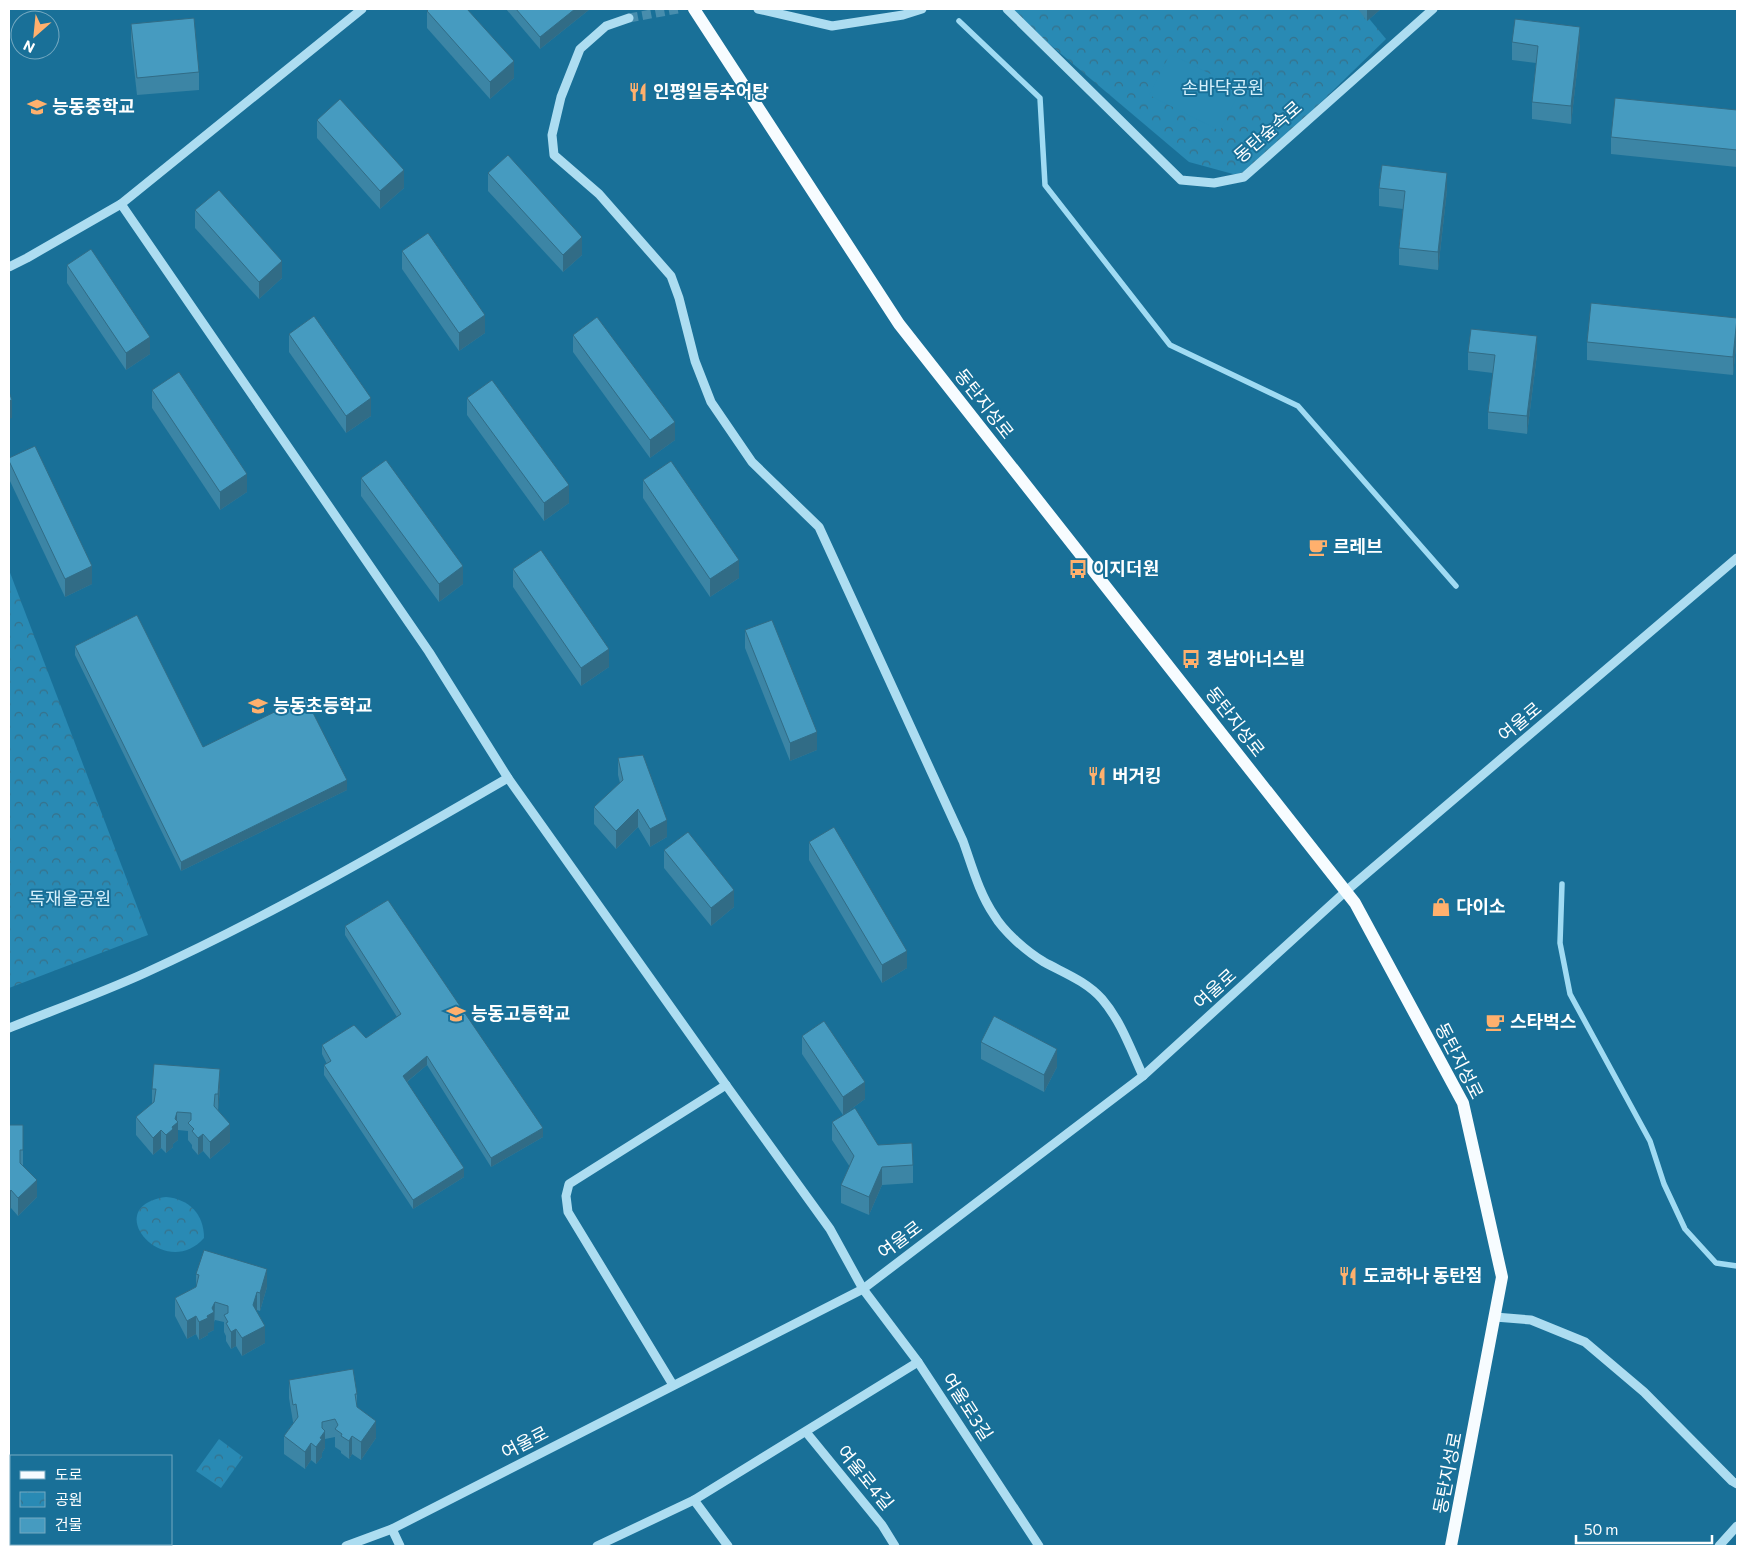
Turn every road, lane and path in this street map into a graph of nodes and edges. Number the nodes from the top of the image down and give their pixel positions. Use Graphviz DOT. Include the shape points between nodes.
graph roads {
  1 [pos="362,9"];
  2 [pos="694,9"];
  3 [pos="758,9"];
  4 [pos="922,9"];
  5 [pos="1007,9"];
  6 [pos="1433,9"];
  7 [pos="629,18"];
  8 [pos="121,204"];
  9 [pos="9,266"];
  10 [pos="1737,558"];
  11 [pos="508,778"];
  12 [pos="1346,891"];
  13 [pos="9,1028"];
  14 [pos="1143,1076"];
  15 [pos="726,1085"];
  16 [pos="863,1289"];
  17 [pos="1495,1317"];
  18 [pos="918,1362"];
  19 [pos="673,1385"];
  20 [pos="806,1432"];
  21 [pos="1737,1484"];
  22 [pos="694,1500"];
  23 [pos="1737,1526"];
  24 [pos="392,1529"];
  25 [pos="346,1546"];
  26 [pos="400,1546"];
  27 [pos="597,1546"];
  28 [pos="728,1546"];
  29 [pos="896,1546"];
  30 [pos="1039,1546"];
  31 [pos="1451,1546"];
  32 [pos="1719,1546"];
  1 -- 8 [label="street"];
  2 -- 12 [label="main road, 동탄지성로" via="898,324"];
  3 -- 4 [label="street" via="832,26"];
  5 -- 6 [label="street, 동탄숲속로" via="1181,180 1214,183 1244,177"];
  7 -- 14 [label="street" via="606,26 580,49 561,97 552,135 554,155 599,194 671,276 695,361 711,402 752,462 819,527 994,916 1019,943 1043,961 1075,977 1101,998 1124,1032"];
  8 -- 9 [label="street"];
  8 -- 11 [label="street, 여울로3길" via="429,652"];
  10 -- 12 [label="street, 여울로"];
  11 -- 13 [label="street" via="358,865 253,920 144,973"];
  11 -- 15 [label="street, 여울로3길"];
  12 -- 14 [label="street, 여울로"];
  12 -- 17 [label="main road, 동탄지성로" via="1463,1103 1502,1277"];
  14 -- 16 [label="street, 여울로"];
  15 -- 16 [label="street, 여울로3길" via="830,1229"];
  15 -- 19 [label="street" via="569,1184 566,1196 568,1212"];
  16 -- 18 [label="street, 여울로3길"];
  16 -- 19 [label="street, 여울로"];
  17 -- 21 [label="street" via="1530,1320 1585,1342 1644,1392"];
  17 -- 31 [label="main road, 동탄지성로"];
  18 -- 20 [label="street"];
  18 -- 30 [label="street, 여울로3길"];
  19 -- 24 [label="street, 여울로"];
  20 -- 22 [label="street"];
  20 -- 29 [label="street, 여울로4길"];
  22 -- 27 [label="street"];
  22 -- 28 [label="street"];
  23 -- 32 [label="street"];
  24 -- 25 [label="street, 여울로"];
  24 -- 26 [label="street"];
}
